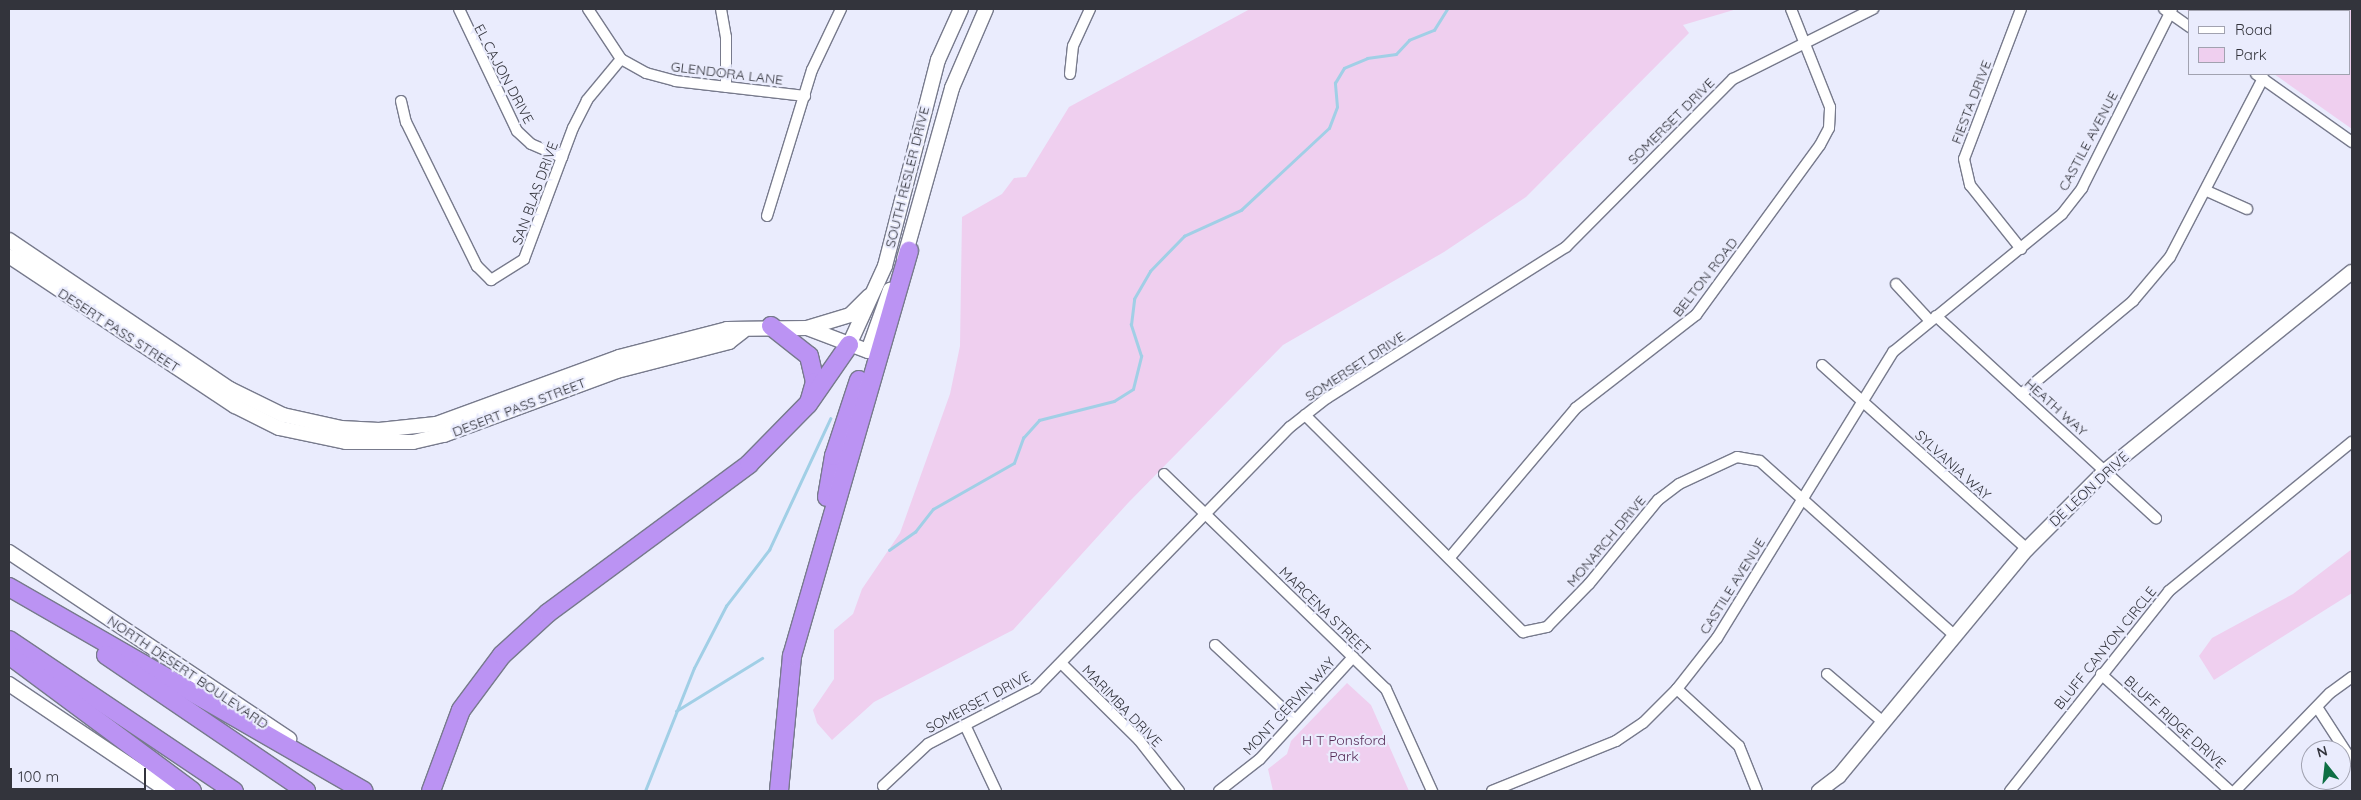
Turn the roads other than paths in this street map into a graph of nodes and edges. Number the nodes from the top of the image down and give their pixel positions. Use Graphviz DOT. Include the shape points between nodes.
graph roads {
  1 [pos="459,9"];
  2 [pos="588,9"];
  3 [pos="721,9"];
  4 [pos="842,9"];
  5 [pos="961,9"];
  6 [pos="986,9"];
  7 [pos="1090,9"];
  8 [pos="1791,9"];
  9 [pos="1873,9"];
  10 [pos="2021,9"];
  11 [pos="2169,10"];
  12 [pos="2188,25"];
  13 [pos="1805,44"];
  14 [pos="621,59"];
  15 [pos="1070,74"];
  16 [pos="2259,76"];
  17 [pos="726,87"];
  18 [pos="805,96"];
  19 [pos="401,102"];
  20 [pos="2352,142"];
  21 [pos="562,157"];
  22 [pos="2207,191"];
  23 [pos="2247,209"];
  24 [pos="767,216"];
  25 [pos="9,240"];
  26 [pos="2022,249"];
  27 [pos="909,251"];
  28 [pos="9,256"];
  29 [pos="2352,272"];
  30 [pos="1896,284"];
  31 [pos="876,292"];
  32 [pos="1933,319"];
  33 [pos="771,326"];
  34 [pos="807,328"];
  35 [pos="849,345"];
  36 [pos="868,351"];
  37 [pos="1822,365"];
  38 [pos="2021,394"];
  39 [pos="1862,400"];
  40 [pos="808,404"];
  41 [pos="1304,415"];
  42 [pos="281,421"];
  43 [pos="2352,442"];
  44 [pos="2105,471"];
  45 [pos="1164,474"];
  46 [pos="1801,499"];
  47 [pos="1204,514"];
  48 [pos="2156,518"];
  49 [pos="828,525"];
  50 [pos="2027,549"];
  51 [pos="9,552"];
  52 [pos="1451,556"];
  53 [pos="9,588"];
  54 [pos="1953,634"];
  55 [pos="9,640"];
  56 [pos="1215,645"];
  57 [pos="9,656"];
  58 [pos="1354,657"];
  59 [pos="1062,664"];
  60 [pos="1827,674"];
  61 [pos="2101,674"];
  62 [pos="2352,677"];
  63 [pos="9,684"];
  64 [pos="1677,689"];
  65 [pos="2317,706"];
  66 [pos="1294,719"];
  67 [pos="1883,722"];
  68 [pos="965,725"];
  69 [pos="2352,761"];
  70 [pos="883,786"];
  71 [pos="168,791"];
  72 [pos="192,791"];
  73 [pos="234,791"];
  74 [pos="306,791"];
  75 [pos="366,791"];
  76 [pos="431,791"];
  77 [pos="779,791"];
  78 [pos="996,791"];
  79 [pos="1179,791"];
  80 [pos="1220,791"];
  81 [pos="1432,791"];
  82 [pos="1492,791"];
  83 [pos="1757,791"];
  84 [pos="1819,791"];
  85 [pos="2010,791"];
  86 [pos="2230,791"];
  87 [pos="2235,791"];
  1 -- 21 [label="street, EL CAJON DRIVE" via="517,131 531,144"];
  2 -- 14 [label="street, GLENDORA LANE"];
  3 -- 17 [label="street" via="726,37"];
  4 -- 18 [label="street" via="822,45"];
  5 -- 31 [label="street, SOUTH RESLER DRIVE" via="938,60"];
  6 -- 27 [label="street, SOUTH RESLER DRIVE" via="952,88"];
  7 -- 15 [label="street" via="1073,46"];
  8 -- 13 [label="street, BELTON ROAD"];
  9 -- 13 [label="street, SOMERSET DRIVE"];
  10 -- 26 [label="street, FIESTA DRIVE" via="1964,159 1970,185"];
  11 -- 12 [label="street"];
  11 -- 26 [label="street, CASTILE AVENUE" via="2082,188 2062,214"];
  13 -- 41 [label="street, SOMERSET DRIVE" via="1733,79 1559,253"];
  13 -- 52 [label="street, BELTON ROAD" via="1830,106 1829,128 1820,145 1696,315 1576,408"];
  14 -- 17 [label="street, GLENDORA LANE" via="655,77"];
  14 -- 21 [label="street, SAN BLAS DRIVE" via="587,100"];
  16 -- 20 [label="street"];
  16 -- 22 [label="street"];
  17 -- 18 [label="street, GLENDORA LANE"];
  18 -- 24 [label="street"];
  19 -- 21 [label="street, SAN BLAS DRIVE" via="406,122 488,280 512,270 524,259"];
  22 -- 23 [label="street"];
  22 -- 38 [label="street" via="2170,257 2133,301"];
  25 -- 42 [label="street, DESERT PASS STREET"];
  26 -- 32 [label="street, CASTILE AVENUE"];
  27 -- 36 [label="street, SOUTH RESLER DRIVE" via="896,273"];
  27 -- 49 [label="highway"];
  28 -- 42 [label="street, DESERT PASS STREET" via="235,406"];
  29 -- 44 [label="street, DE LEON DRIVE"];
  30 -- 32 [label="street"];
  31 -- 34 [label="street" via="850,315"];
  31 -- 35 [label="street, SOUTH RESLER DRIVE"];
  32 -- 38 [label="street, HEATH WAY"];
  32 -- 39 [label="street, CASTILE AVENUE" via="1893,352"];
  33 -- 34 [label="street, DESERT PASS STREET"];
  33 -- 40 [label="highway" via="809,356 814,382"];
  33 -- 42 [label="street, DESERT PASS STREET" via="743,331 727,329 467,416 411,428 341,428"];
  34 -- 35 [label="street, DESERT PASS STREET"];
  35 -- 36 [label="street, DESERT PASS STREET"];
  35 -- 40 [label="highway"];
  36 -- 49 [label="highway" via="834,456 827,489"];
  37 -- 39 [label="street, SYLVANIA WAY"];
  38 -- 44 [label="street, HEATH WAY"];
  39 -- 46 [label="street, CASTILE AVENUE"];
  39 -- 50 [label="street, SYLVANIA WAY"];
  40 -- 76 [label="highway" via="724,485 519,638 461,710"];
  41 -- 47 [label="street, SOMERSET DRIVE"];
  41 -- 52 [label="street, MONARCH DRIVE"];
  43 -- 61 [label="street, BLUFF CANYON CIRCLE" via="2186,575 2150,610"];
  44 -- 48 [label="street, HEATH WAY"];
  44 -- 50 [label="street, DE LEON DRIVE"];
  45 -- 47 [label="street, MARCENA STREET"];
  46 -- 52 [label="street, MONARCH DRIVE" via="1751,458 1737,457 1679,484 1658,500 1589,584 1547,627 1534,633 1517,627"];
  46 -- 54 [label="street, MONARCH DRIVE"];
  46 -- 64 [label="street, CASTILE AVENUE" via="1717,638"];
  47 -- 58 [label="street, MARCENA STREET"];
  47 -- 59 [label="street, SOMERSET DRIVE"];
  49 -- 77 [label="highway" via="792,656"];
  50 -- 54 [label="street, DE LEON DRIVE"];
  51 -- 75 [label="street, NORTH DESERT BOULEVARD"];
  53 -- 74 [label="highway"];
  53 -- 75 [label="highway"];
  54 -- 67 [label="street, DE LEON DRIVE"];
  55 -- 73 [label="highway"];
  56 -- 66 [label="street"];
  57 -- 72 [label="highway"];
  58 -- 66 [label="street, MONT CERVIN WAY"];
  58 -- 81 [label="street, MARCENA STREET" via="1386,689"];
  59 -- 68 [label="street, SOMERSET DRIVE" via="1028,693"];
  59 -- 79 [label="street, MARIMBA DRIVE" via="1139,740"];
  60 -- 67 [label="street"];
  61 -- 85 [label="street, BLUFF CANYON CIRCLE"];
  61 -- 86 [label="street, BLUFF RIDGE DRIVE"];
  62 -- 65 [label="street"];
  63 -- 71 [label="street"];
  64 -- 82 [label="street, CASTILE AVENUE" via="1643,723 1616,741"];
  64 -- 83 [label="street" via="1739,746"];
  65 -- 69 [label="street"];
  65 -- 87 [label="street"];
  66 -- 80 [label="street, MONT CERVIN WAY" via="1260,759"];
  67 -- 84 [label="street, DE LEON DRIVE" via="1839,776"];
  68 -- 70 [label="street, SOMERSET DRIVE" via="913,755"];
  68 -- 78 [label="street"];
}
